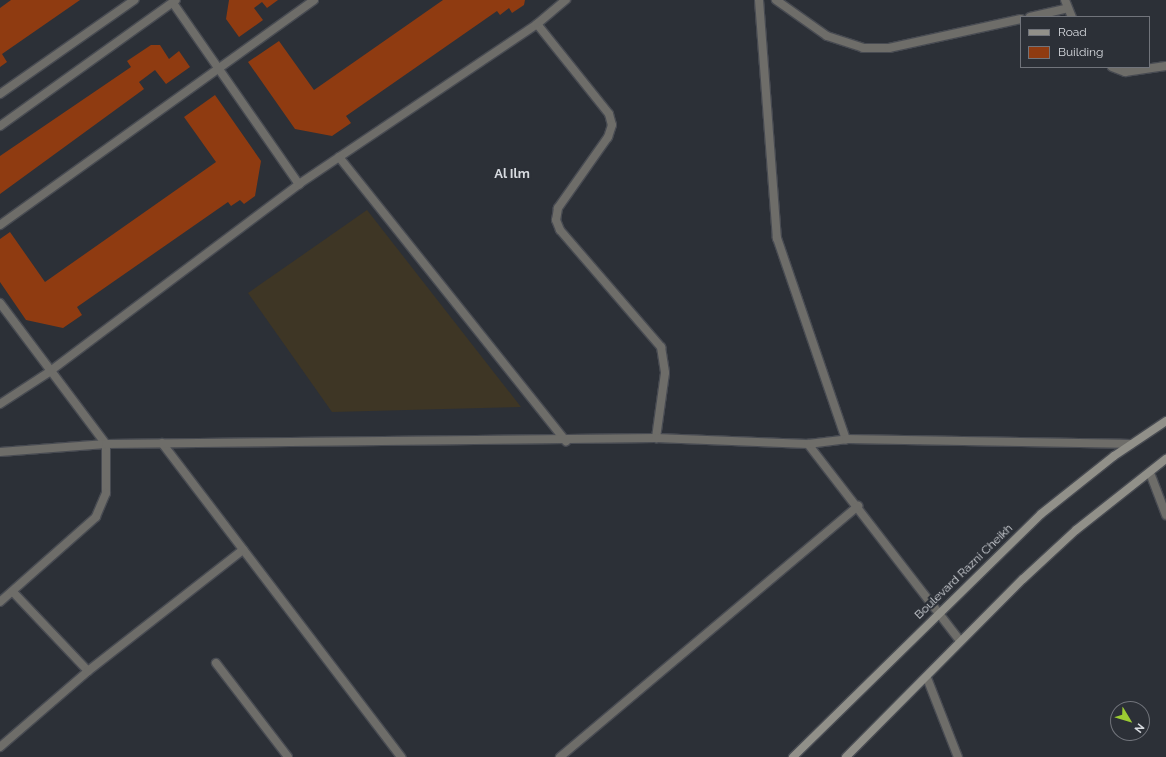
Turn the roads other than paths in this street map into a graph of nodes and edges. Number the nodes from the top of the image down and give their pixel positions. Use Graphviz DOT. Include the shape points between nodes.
graph roads {
  1 [pos="134,0"];
  2 [pos="314,0"];
  3 [pos="566,0"];
  4 [pos="759,0"];
  5 [pos="776,0"];
  6 [pos="1065,0"];
  7 [pos="175,1"];
  8 [pos="1066,9"];
  9 [pos="1034,16"];
  10 [pos="1071,16"];
  11 [pos="1020,19"];
  12 [pos="537,24"];
  13 [pos="1166,66"];
  14 [pos="220,67"];
  15 [pos="1114,68"];
  16 [pos="0,94"];
  17 [pos="0,126"];
  18 [pos="339,157"];
  19 [pos="298,184"];
  20 [pos="0,225"];
  21 [pos="0,303"];
  22 [pos="49,372"];
  23 [pos="0,404"];
  24 [pos="1166,421"];
  25 [pos="656,438"];
  26 [pos="846,439"];
  27 [pos="566,441"];
  28 [pos="162,443"];
  29 [pos="106,444"];
  30 [pos="808,444"];
  31 [pos="1131,444"];
  32 [pos="0,452"];
  33 [pos="1166,459"];
  34 [pos="1150,473"];
  35 [pos="858,506"];
  36 [pos="1166,515"];
  37 [pos="243,550"];
  38 [pos="13,592"];
  39 [pos="0,602"];
  40 [pos="937,614"];
  41 [pos="960,641"];
  42 [pos="216,662"];
  43 [pos="88,671"];
  44 [pos="927,678"];
  45 [pos="0,747"];
  46 [pos="288,757"];
  47 [pos="401,757"];
  48 [pos="560,757"];
  49 [pos="793,757"];
  50 [pos="846,757"];
  51 [pos="958,757"];
  1 -- 16 [label="street"];
  2 -- 14 [label="street"];
  3 -- 12 [label="street"];
  4 -- 26 [label="street" via="777,238"];
  5 -- 11 [label="street" via="827,36 863,48 889,48"];
  6 -- 8 [label="street"];
  7 -- 14 [label="street"];
  7 -- 17 [label="street"];
  8 -- 9 [label="street"];
  8 -- 10 [label="street"];
  12 -- 18 [label="street"];
  12 -- 25 [label="street" via="609,114 612,125 608,137 558,208 556,220 560,230 661,347 665,373"];
  13 -- 15 [label="street" via="1124,72"];
  14 -- 19 [label="street"];
  14 -- 20 [label="street"];
  18 -- 19 [label="street"];
  18 -- 27 [label="street"];
  19 -- 22 [label="street"];
  21 -- 22 [label="street"];
  22 -- 23 [label="street"];
  22 -- 29 [label="street"];
  24 -- 31 [label="main road, Boulevard Razni Cheikh"];
  25 -- 27 [label="street"];
  25 -- 30 [label="street"];
  26 -- 30 [label="street"];
  26 -- 31 [label="street"];
  27 -- 28 [label="street"];
  28 -- 29 [label="street"];
  28 -- 37 [label="street"];
  29 -- 32 [label="street"];
  29 -- 38 [label="street" via="106,494 96,517"];
  30 -- 35 [label="street"];
  31 -- 40 [label="main road, Boulevard Razni Cheikh" via="1041,514"];
  33 -- 34 [label="main road"];
  34 -- 36 [label="street"];
  34 -- 41 [label="main road" via="1076,530"];
  35 -- 40 [label="street"];
  35 -- 48 [label="street"];
  37 -- 43 [label="street"];
  37 -- 47 [label="street"];
  38 -- 39 [label="street"];
  38 -- 43 [label="street"];
  40 -- 41 [label="street"];
  40 -- 49 [label="main road, Boulevard Razni Cheikh"];
  41 -- 44 [label="main road"];
  42 -- 46 [label="street"];
  43 -- 45 [label="street"];
  44 -- 50 [label="main road"];
  44 -- 51 [label="street"];
}
